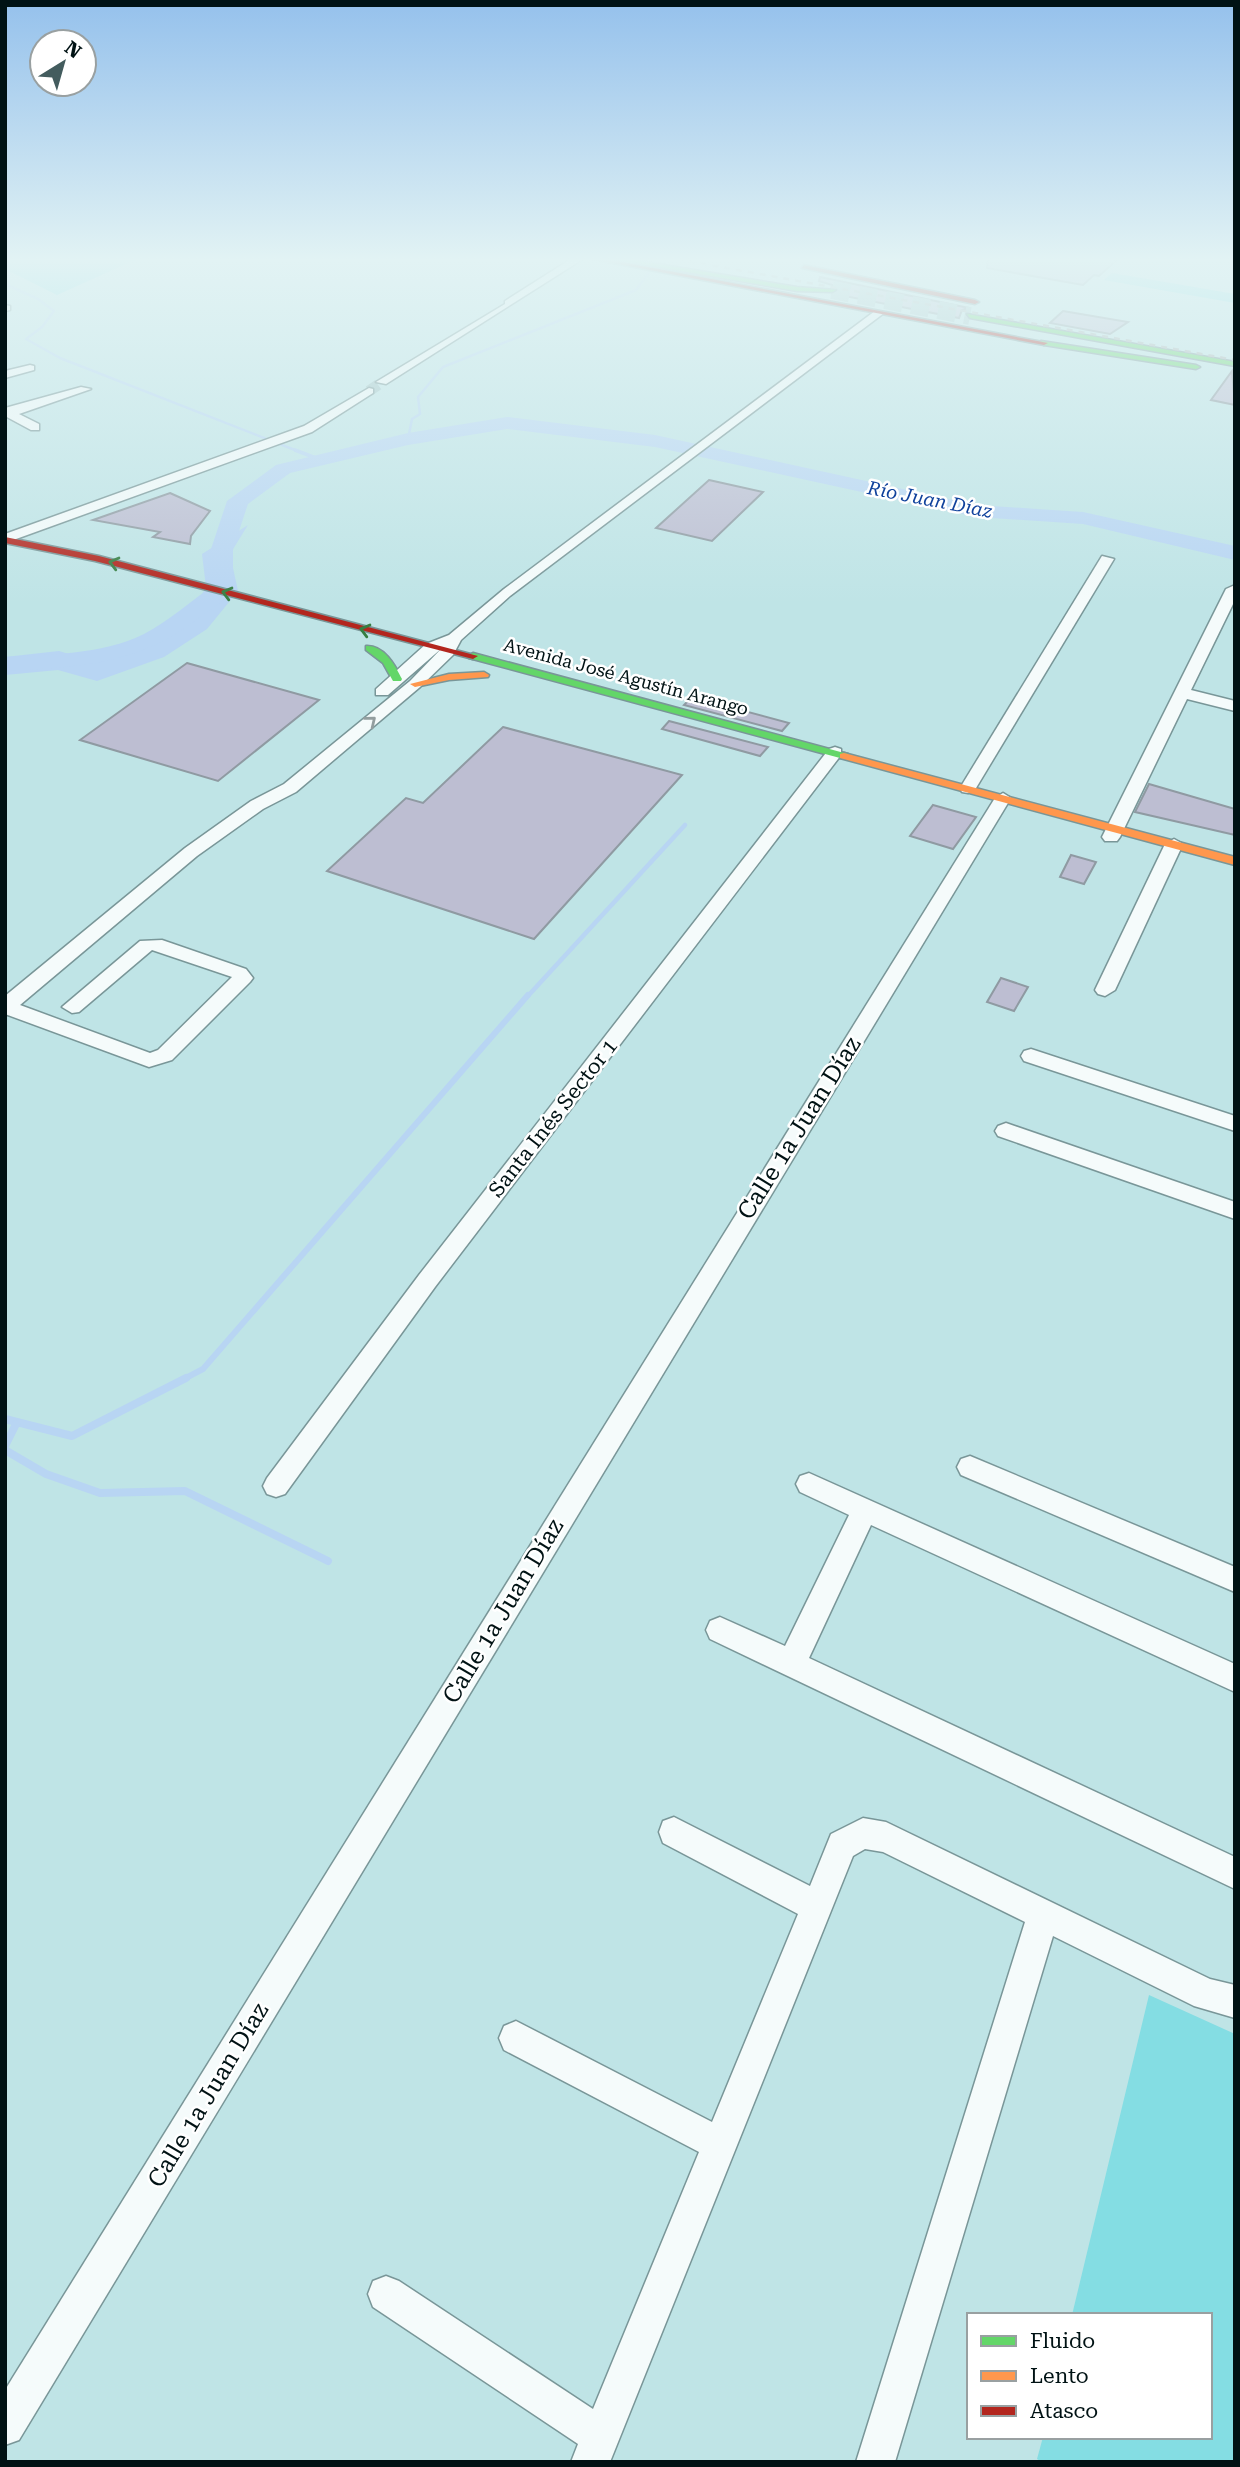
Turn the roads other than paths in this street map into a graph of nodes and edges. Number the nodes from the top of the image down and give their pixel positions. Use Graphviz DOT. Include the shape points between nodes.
graph roads {
  1 [pos="395,374"];
  2 [pos="799,374"];
  3 [pos="382,382"];
  4 [pos="85,389"];
  5 [pos="369,391"];
  6 [pos="7,412"];
  7 [pos="35,428"];
  8 [pos="5,540"];
  9 [pos="10,552"];
  10 [pos="1107,559"];
  11 [pos="83,573"];
  12 [pos="1233,589"];
  13 [pos="451,645"];
  14 [pos="431,647"];
  15 [pos="417,660"];
  16 [pos="436,664"];
  17 [pos="484,675"];
  18 [pos="397,679"];
  19 [pos="415,684"];
  20 [pos="1182,693"];
  21 [pos="1235,706"];
  22 [pos="832,756"];
  23 [pos="968,788"];
  24 [pos="1001,802"];
  25 [pos="257,805"];
  26 [pos="1113,833"];
  27 [pos="1171,849"];
  28 [pos="1235,861"];
  29 [pos="1235,871"];
  30 [pos="1105,990"];
  31 [pos="5,1007"];
  32 [pos="72,1007"];
  33 [pos="1031,1055"];
  34 [pos="1235,1124"];
  35 [pos="1006,1131"];
  36 [pos="1235,1211"];
  37 [pos="970,1467"];
  38 [pos="809,1484"];
  39 [pos="276,1486"];
  40 [pos="865,1510"];
  41 [pos="1235,1580"];
  42 [pos="720,1630"];
  43 [pos="792,1662"];
  44 [pos="1235,1678"];
  45 [pos="674,1832"];
  46 [pos="1235,1873"];
  47 [pos="816,1906"];
  48 [pos="1043,1916"];
  49 [pos="1235,2003"];
  50 [pos="516,2038"];
  51 [pos="719,2144"];
  52 [pos="386,2294"];
  53 [pos="5,2426"];
  54 [pos="595,2449"];
  55 [pos="874,2462"];
  1 -- 3 [label="street"];
  2 -- 13 [label="street" via="506,595"];
  4 -- 6 [label="street"];
  5 -- 8 [label="street" via="308,429"];
  6 -- 7 [label="street"];
  14 -- 8 [label="main road, Avenida José Agustín Arango, one-way"];
  9 -- 11 [label="main road"];
  10 -- 23 [label="street"];
  12 -- 20 [label="street"];
  13 -- 14 [label="main road, Avenida José Agustín Arango"];
  13 -- 16 [label="street"];
  13 -- 22 [label="main road, Avenida José Agustín Arango"];
  14 -- 15 [label="street"];
  15 -- 16 [label="main road, Avenida José Agustín Arango"];
  15 -- 18 [label="street"];
  15 -- 18 [label="main road, Avenida José Agustín Arango" via="363,646 387,661"];
  16 -- 17 [label="main road, Avenida José Agustín Arango"];
  16 -- 19 [label="street"];
  17 -- 19 [label="main road"];
  17 -- 22 [label="main road, Avenida José Agustín Arango"];
  18 -- 25 [label="street"];
  25 -- 19 [label="street, one-way" via="290,788"];
  20 -- 21 [label="street"];
  20 -- 26 [label="street"];
  22 -- 23 [label="main road, Avenida José Agustín Arango"];
  22 -- 24 [label="main road, Avenida José Agustín Arango"];
  22 -- 39 [label="street, Santa Inés Sector 1"];
  23 -- 24 [label="main road, Avenida José Agustín Arango"];
  24 -- 26 [label="main road, Avenida José Agustín Arango"];
  24 -- 53 [label="street, Calle 1a Juan Díaz"];
  25 -- 31 [label="street" via="191,852"];
  26 -- 27 [label="main road, Avenida José Agustín Arango"];
  27 -- 28 [label="main road, Avenida José Agustín Arango"];
  27 -- 29 [label="main road, Avenida José Agustín Arango"];
  27 -- 30 [label="street"];
  31 -- 32 [label="street" via="149,1059 165,1055 243,978 151,944"];
  33 -- 34 [label="street"];
  35 -- 36 [label="street"];
  37 -- 41 [label="street"];
  38 -- 40 [label="street"];
  40 -- 43 [label="street"];
  40 -- 44 [label="street"];
  42 -- 43 [label="street"];
  43 -- 46 [label="street"];
  45 -- 47 [label="street"];
  47 -- 48 [label="street" via="842,1845 863,1833 886,1837"];
  47 -- 51 [label="street"];
  48 -- 49 [label="street" via="1206,1994"];
  48 -- 55 [label="street"];
  50 -- 51 [label="street"];
  51 -- 54 [label="street"];
  52 -- 54 [label="street"];
}
